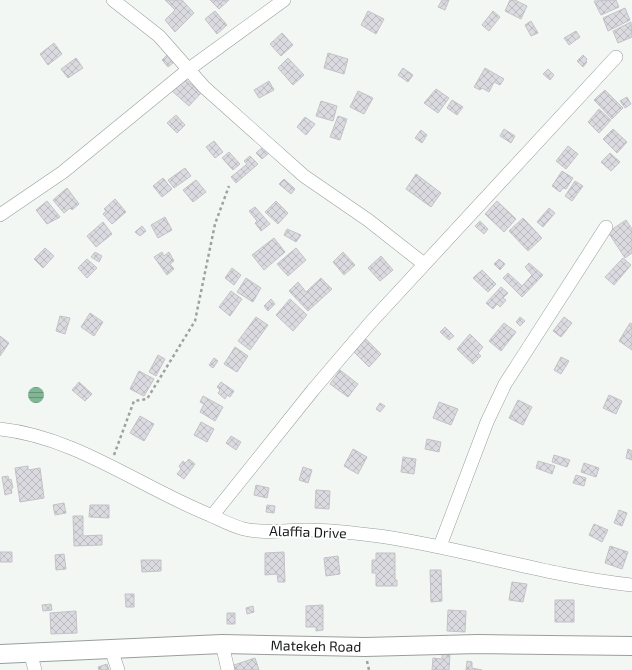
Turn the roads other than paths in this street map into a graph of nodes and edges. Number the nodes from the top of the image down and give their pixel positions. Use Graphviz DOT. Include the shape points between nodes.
graph roads {
  1 [pos="113,0"];
  2 [pos="284,0"];
  3 [pos="616,57"];
  4 [pos="189,68"];
  5 [pos="0,215"];
  6 [pos="606,227"];
  7 [pos="424,264"];
  8 [pos="0,429"];
  9 [pos="212,516"];
  10 [pos="440,546"];
  11 [pos="632,585"];
  12 [pos="222,644"];
  13 [pos="632,646"];
  14 [pos="111,649"];
  15 [pos="30,652"];
  16 [pos="0,654"];
  17 [pos="35,670"];
  18 [pos="118,670"];
  19 [pos="228,670"];
  1 -- 4 [label="street" via="159,36"];
  2 -- 4 [label="street"];
  3 -- 7 [label="street"];
  4 -- 5 [label="street" via="64,172"];
  4 -- 7 [label="street" via="204,87 304,176 368,220"];
  6 -- 10 [label="street" via="505,384 487,422"];
  7 -- 9 [label="street" via="313,390"];
  8 -- 9 [label="street, Alaffia Drive" via="41,436"];
  9 -- 10 [label="street, Alaffia Drive" via="244,529 274,532 344,532"];
  10 -- 11 [label="street, Alaffia Drive" via="501,562"];
  12 -- 13 [label="street, Matekeh Road" via="365,647 478,644"];
  12 -- 14 [label="street, Matekeh Road"];
  12 -- 19 [label="street"];
  14 -- 15 [label="street, Matekeh Road"];
  14 -- 18 [label="street"];
  15 -- 16 [label="street, Matekeh Road"];
  15 -- 17 [label="street"];
}
